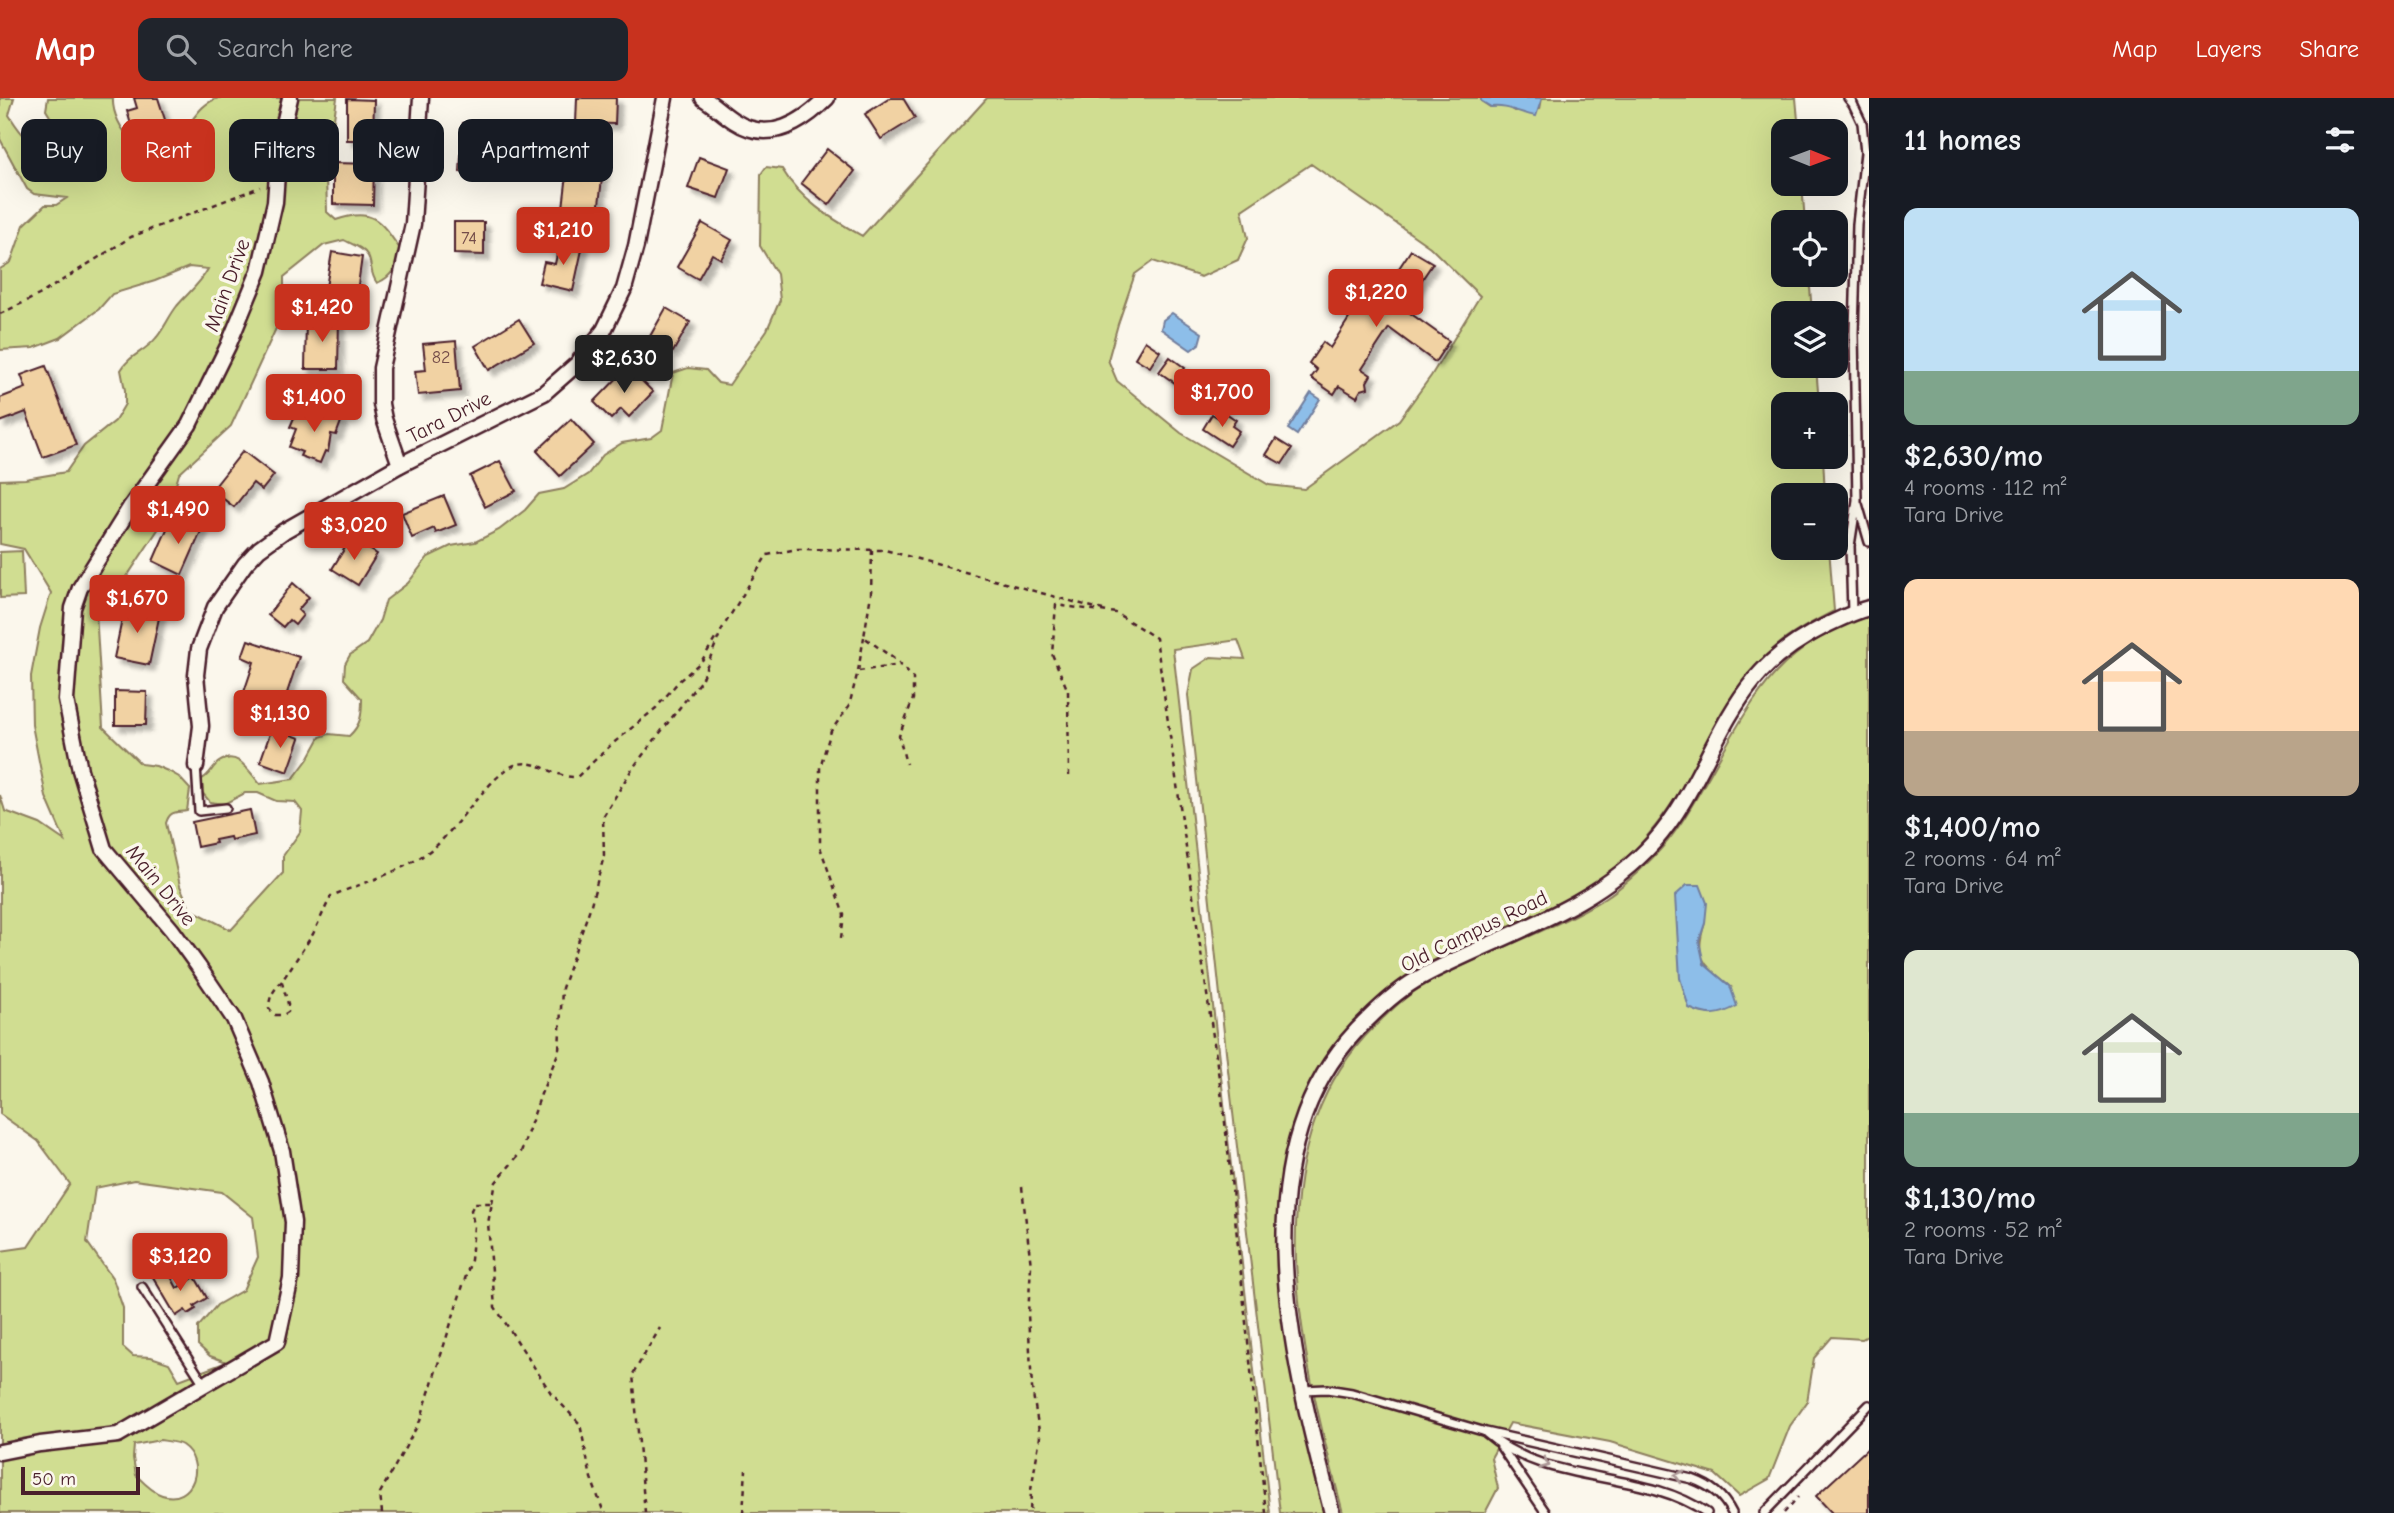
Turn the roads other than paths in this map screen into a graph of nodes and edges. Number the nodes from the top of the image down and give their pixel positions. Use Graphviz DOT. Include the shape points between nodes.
graph roads {
  1 [pos="290,98"];
  2 [pos="421,98"];
  3 [pos="665,98"];
  4 [pos="703,98"];
  5 [pos="827,98"];
  6 [pos="1848,98"];
  7 [pos="400,465"];
  8 [pos="1857,500"];
  9 [pos="1869,542"];
  10 [pos="1869,608"];
  11 [pos="1852,612"];
  12 [pos="196,766"];
  13 [pos="226,808"];
  14 [pos="142,1287"];
  15 [pos="205,1384"];
  16 [pos="1302,1391"];
  17 [pos="1869,1405"];
  18 [pos="1486,1432"];
  19 [pos="1500,1445"];
  20 [pos="0,1452"];
  21 [pos="1332,1513"];
  22 [pos="1546,1513"];
  23 [pos="1707,1513"];
  24 [pos="1732,1513"];
  25 [pos="1764,1513"];
  1 -- 15 [label="street, Main Drive" via="279,145 275,202 259,271 189,425 80,588 73,608 66,700 80,770 104,849 172,930 234,1019 261,1082 282,1151 293,1222 291,1278 277,1342"];
  2 -- 7 [label="street" via="413,224 380,376 384,419"];
  3 -- 7 [label="street, Tara Drive" via="636,246 624,289 604,330 577,364 544,393"];
  4 -- 5 [label="street" via="743,127 761,131 791,126"];
  6 -- 8 [label="lane" via="1862,123 1865,153 1857,224 1854,332"];
  7 -- 12 [label="street, Tara Drive" via="270,541 224,592 208,622 197,664 201,726"];
  8 -- 9 [label="lane"];
  8 -- 11 [label="lane" via="1850,546"];
  10 -- 11 [label="street, Old Campus Road"];
  11 -- 16 [label="street, Old Campus Road" via="1808,635 1755,679 1729,716 1674,817 1625,871 1563,911 1414,981 1385,1003 1335,1055 1296,1134 1288,1175 1286,1292"];
  12 -- 13 [label="lane" via="199,811"];
  14 -- 15 [label="lane"];
  15 -- 20 [label="street, Main Drive" via="118,1435"];
  16 -- 18 [label="lane" via="1352,1393"];
  16 -- 21 [label="street, Old Campus Road"];
  17 -- 25 [label="lane"];
  18 -- 19 [label="lane"];
  24 -- 18 [label="lane, one-way" via="1725,1499 1692,1479"];
  19 -- 22 [label="lane"];
  19 -- 23 [label="lane, one-way" via="1564,1471 1650,1487 1688,1500"];
}
